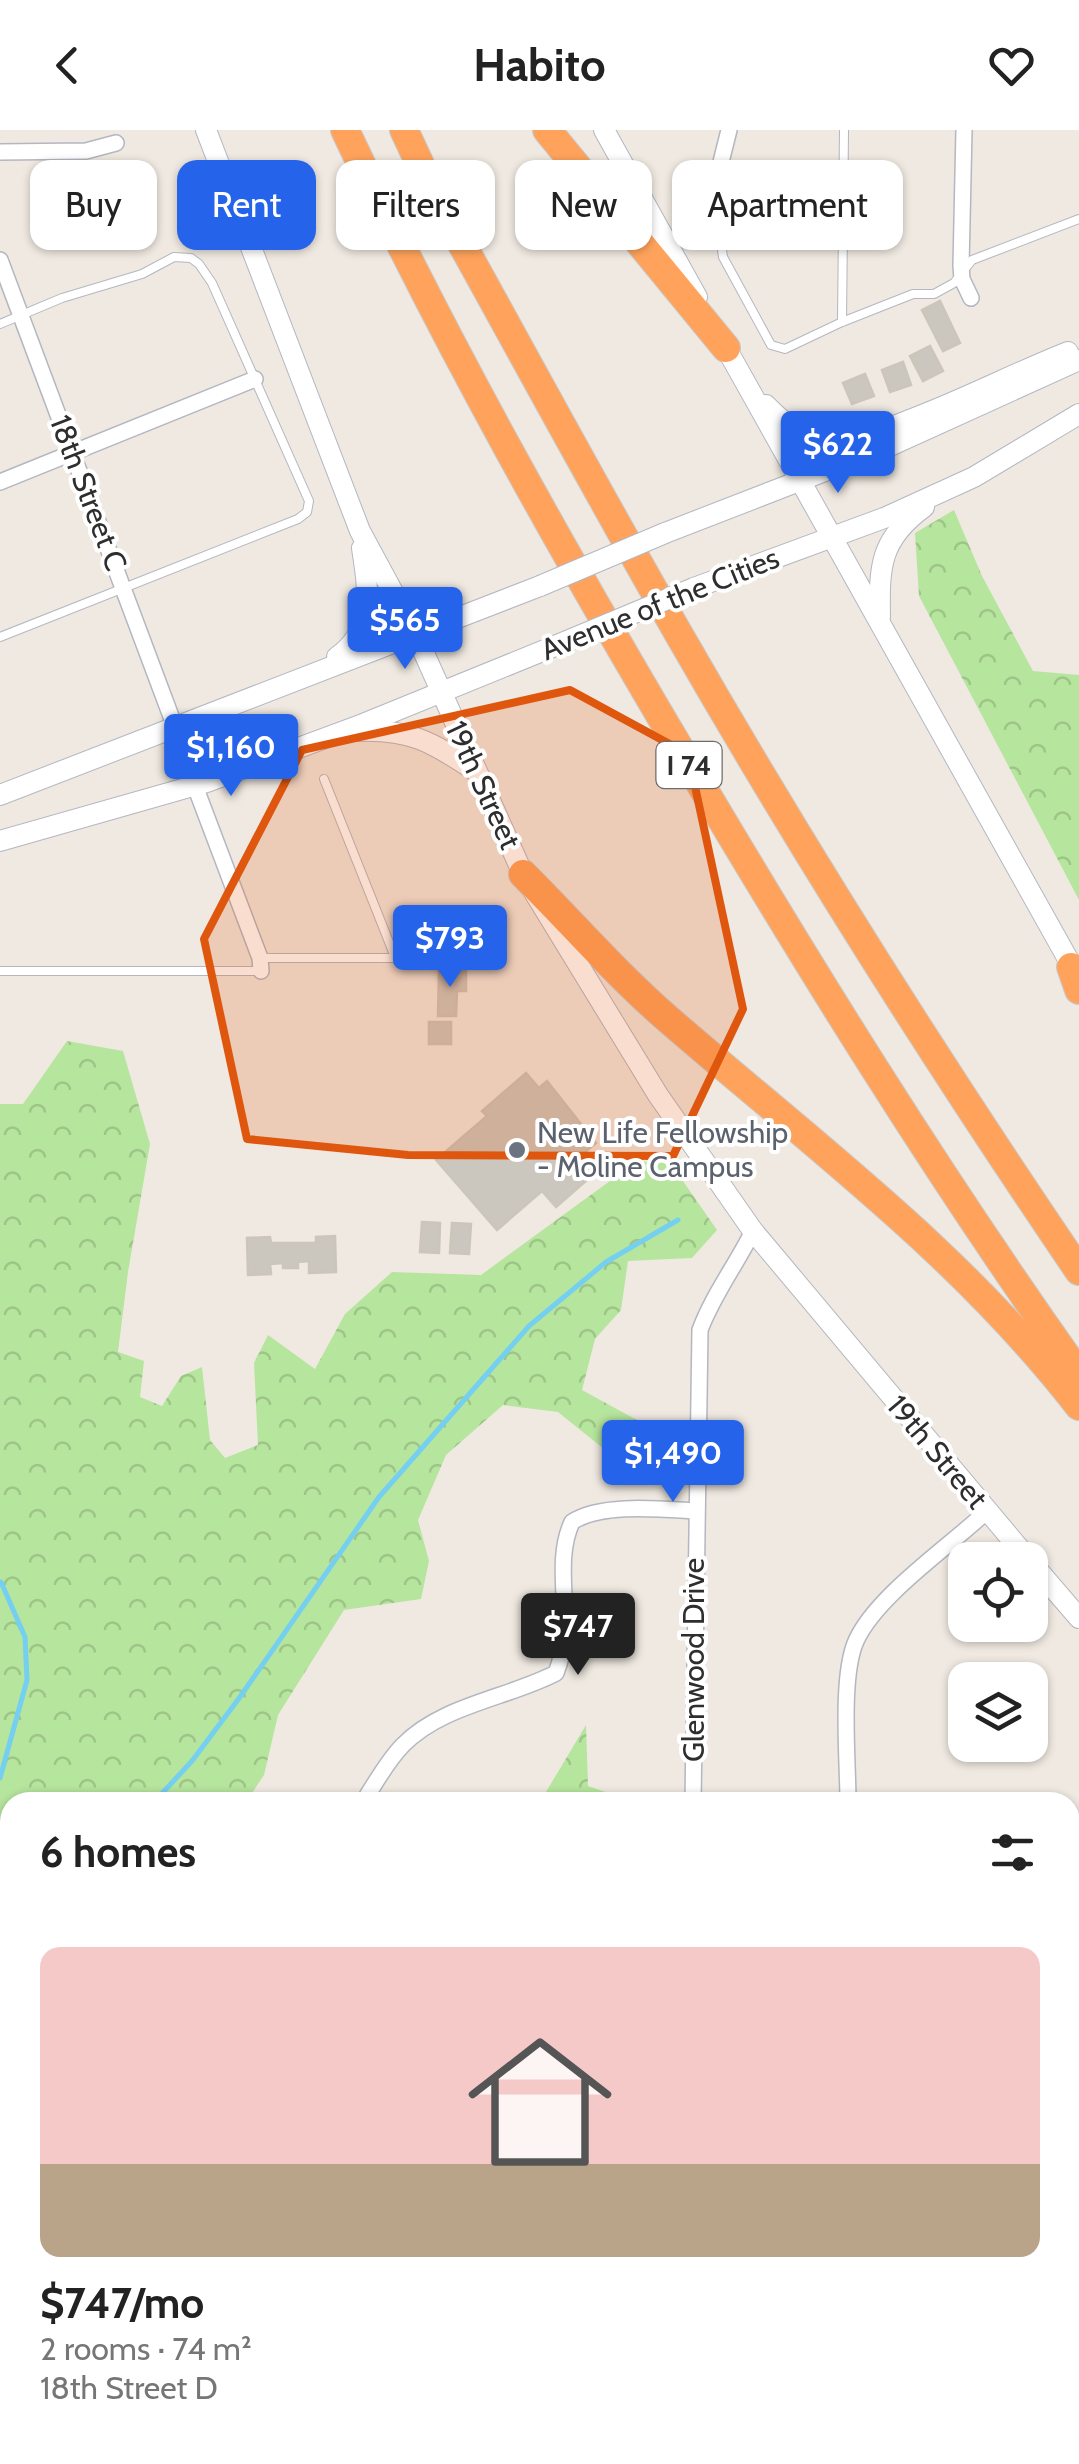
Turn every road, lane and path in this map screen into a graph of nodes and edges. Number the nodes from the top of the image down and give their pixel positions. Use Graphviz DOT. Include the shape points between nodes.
graph roads {
  1 [pos="206,130"];
  2 [pos="345,130"];
  3 [pos="404,130"];
  4 [pos="548,130"];
  5 [pos="604,130"];
  6 [pos="729,130"];
  7 [pos="844,130"];
  8 [pos="964,130"];
  9 [pos="116,143"];
  10 [pos="0,152"];
  11 [pos="722,160"];
  12 [pos="1079,219"];
  13 [pos="721,250"];
  14 [pos="0,260"];
  15 [pos="962,271"];
  16 [pos="972,298"];
  17 [pos="21,316"];
  18 [pos="842,322"];
  19 [pos="0,324"];
  20 [pos="726,348"];
  21 [pos="1079,348"];
  22 [pos="1079,360"];
  23 [pos="742,377"];
  24 [pos="255,378"];
  25 [pos="1079,414"];
  26 [pos="73,454"];
  27 [pos="800,480"];
  28 [pos="0,482"];
  29 [pos="949,488"];
  30 [pos="360,531"];
  31 [pos="832,536"];
  32 [pos="124,590"];
  33 [pos="880,618"];
  34 [pos="414,633"];
  35 [pos="0,638"];
  36 [pos="312,674"];
  37 [pos="440,692"];
  38 [pos="175,727"];
  39 [pos="342,732"];
  40 [pos="477,772"];
  41 [pos="324,779"];
  42 [pos="195,786"];
  43 [pos="0,795"];
  44 [pos="0,841"];
  45 [pos="523,874"];
  46 [pos="394,957"];
  47 [pos="473,958"];
  48 [pos="260,964"];
  49 [pos="0,971"];
  50 [pos="1076,979"];
  51 [pos="753,1232"];
  52 [pos="1079,1271"];
  53 [pos="1079,1374"];
  54 [pos="1079,1406"];
  55 [pos="695,1510"];
  56 [pos="987,1510"];
  57 [pos="1015,1542"];
  58 [pos="1048,1581"];
  59 [pos="1079,1618"];
  60 [pos="370,1792"];
  61 [pos="693,1792"];
  62 [pos="848,1792"];
  1 -- 30 [label="main road, 19th Street"];
  2 -- 53 [label="highway, I 74" via="484,404 716,812 934,1162"];
  3 -- 52 [label="highway, I 74" via="742,740 947,1073"];
  4 -- 20 [label="highway"];
  5 -- 20 [label="main road"];
  6 -- 11 [label="street"];
  7 -- 18 [label="lane"];
  8 -- 15 [label="street"];
  9 -- 10 [label="street" via="86,151"];
  12 -- 15 [label="lane" via="972,260"];
  13 -- 18 [label="lane" via="771,345 785,349"];
  14 -- 17 [label="street, 18th Street C"];
  15 -- 16 [label="street"];
  15 -- 18 [label="lane" via="934,294 913,294"];
  17 -- 19 [label="lane"];
  17 -- 24 [label="lane" via="184,256 212,283"];
  17 -- 26 [label="street, 18th Street C"];
  20 -- 23 [label="main road"];
  21 -- 23 [label="main road" via="854,440 827,441 784,424"];
  22 -- 27 [label="main road, Avenue of the Cities"];
  23 -- 27 [label="main road"];
  24 -- 26 [label="street"];
  24 -- 32 [label="lane" via="310,501 307,512"];
  25 -- 29 [label="main road, Avenue of the Cities"];
  26 -- 28 [label="street"];
  26 -- 32 [label="street, 18th Street C"];
  27 -- 31 [label="main road"];
  27 -- 34 [label="main road, Avenue of the Cities, bridge"];
  29 -- 31 [label="main road, Avenue of the Cities"];
  29 -- 33 [label="main road" via="909,518 882,558"];
  30 -- 34 [label="main road, 19th Street"];
  30 -- 36 [label="main road" via="368,613 349,649"];
  31 -- 33 [label="main road"];
  31 -- 37 [label="main road, Avenue of the Cities, bridge"];
  32 -- 35 [label="lane"];
  32 -- 38 [label="street, 18th Street C"];
  33 -- 50 [label="main road"];
  34 -- 36 [label="main road, Avenue of the Cities"];
  34 -- 37 [label="main road, 19th Street"];
  36 -- 38 [label="main road, Avenue of the Cities"];
  37 -- 39 [label="main road, Avenue of the Cities"];
  37 -- 40 [label="main road, 19th Street"];
  38 -- 43 [label="main road, Avenue of the Cities"];
  39 -- 40 [label="main road" via="410,734"];
  39 -- 42 [label="main road, Avenue of the Cities"];
  40 -- 45 [label="main road, 19th Street"];
  41 -- 46 [label="lane"];
  42 -- 44 [label="main road, Avenue of the Cities"];
  42 -- 48 [label="street"];
  45 -- 51 [label="main road, 19th Street" via="658,1095"];
  45 -- 54 [label="highway" via="640,994 974,1284"];
  46 -- 47 [label="lane"];
  46 -- 48 [label="lane"];
  48 -- 49 [label="lane"];
  51 -- 55 [label="street, Glenwood Drive" via="700,1330"];
  51 -- 56 [label="main road, 19th Street"];
  55 -- 60 [label="street" via="594,1512 572,1522 563,1560 566,1630 556,1672 414,1736"];
  55 -- 61 [label="street, Glenwood Drive"];
  56 -- 57 [label="main road, 19th Street"];
  56 -- 62 [label="street" via="874,1612 856,1640 848,1692"];
  58 -- 59 [label="main road, 19th Street"];
}
